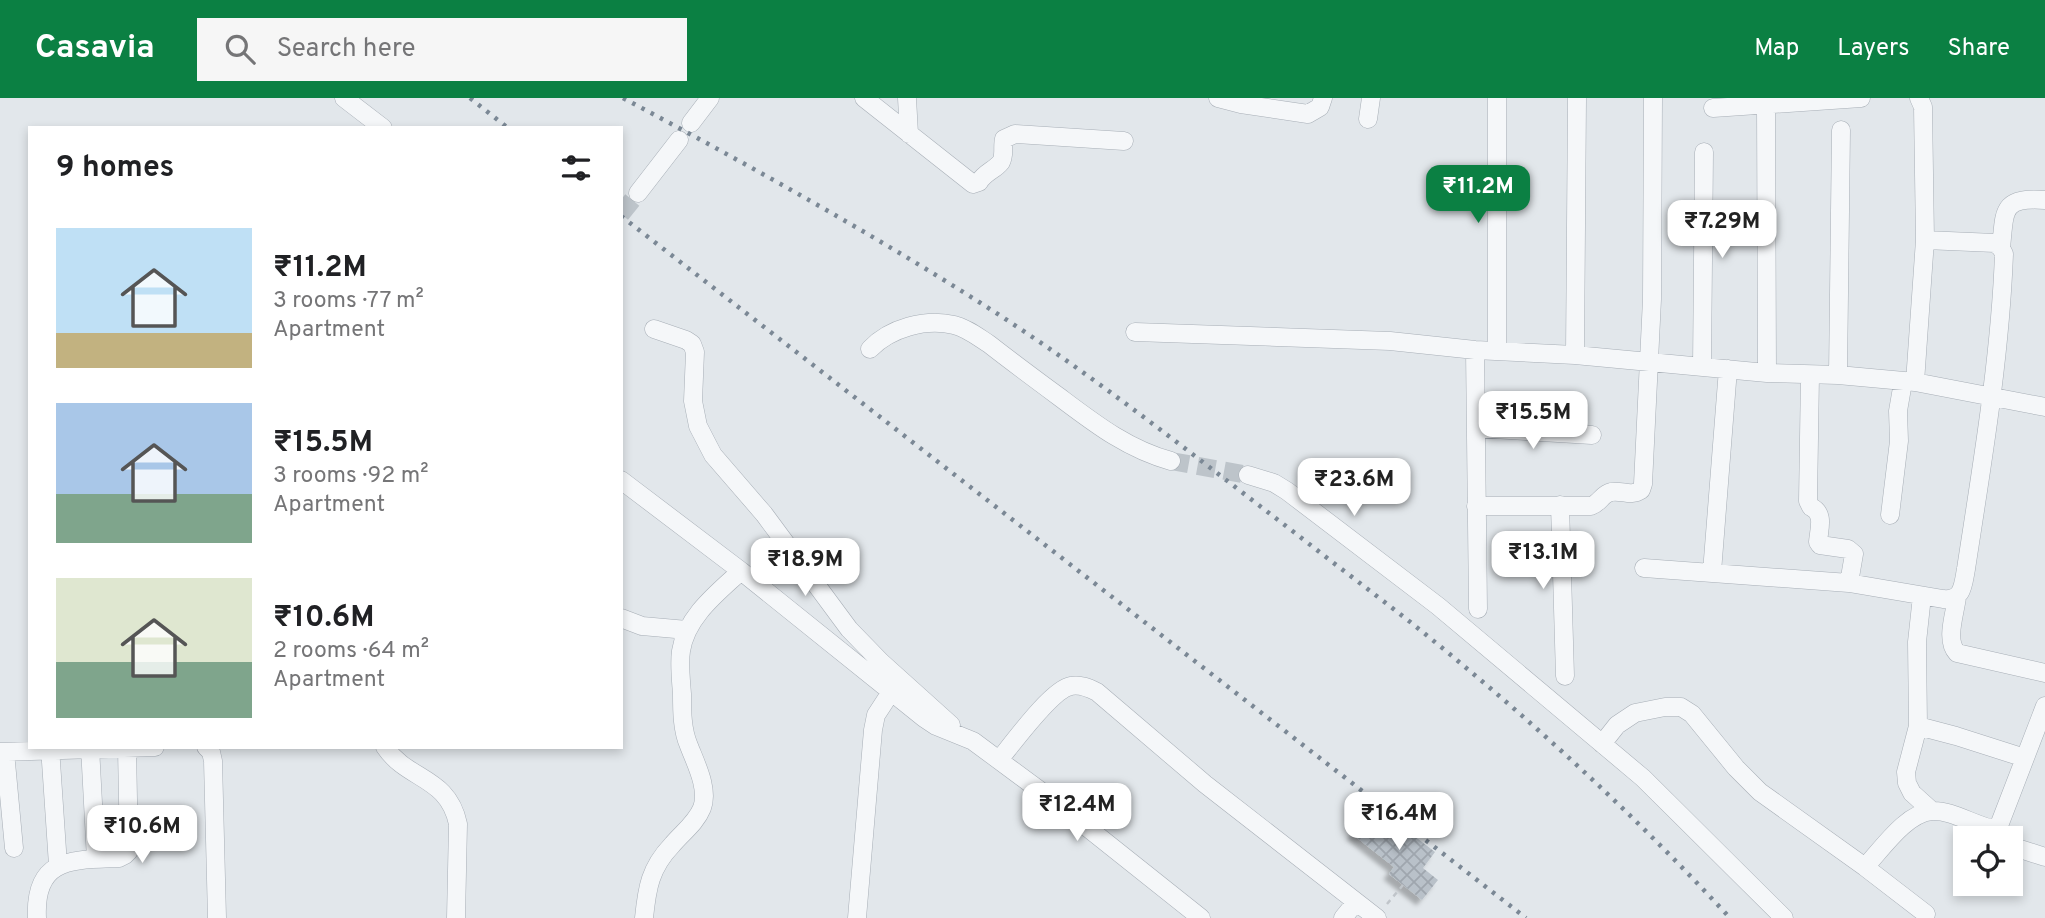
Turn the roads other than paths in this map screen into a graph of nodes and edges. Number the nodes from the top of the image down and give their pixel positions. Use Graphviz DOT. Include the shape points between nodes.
graph roads {
  1 [pos="344,98"];
  2 [pos="710,98"];
  3 [pos="864,98"];
  4 [pos="907,98"];
  5 [pos="1218,98"];
  6 [pos="1323,98"];
  7 [pos="1371,98"];
  8 [pos="1497,98"];
  9 [pos="1577,98"];
  10 [pos="1653,98"];
  11 [pos="1861,98"];
  12 [pos="1919,98"];
  13 [pos="1766,105"];
  14 [pos="1713,108"];
  15 [pos="1368,119"];
  16 [pos="691,123"];
  17 [pos="380,126"];
  18 [pos="1841,130"];
  19 [pos="909,134"];
  20 [pos="679,140"];
  21 [pos="1124,141"];
  22 [pos="1704,152"];
  23 [pos="638,193"];
  24 [pos="2045,200"];
  25 [pos="1925,240"];
  26 [pos="2001,247"];
  27 [pos="654,330"];
  28 [pos="1135,332"];
  29 [pos="870,349"];
  30 [pos="1475,350"];
  31 [pos="1497,351"];
  32 [pos="1575,355"];
  33 [pos="1648,363"];
  34 [pos="1702,368"];
  35 [pos="1728,369"];
  36 [pos="1768,373"];
  37 [pos="1810,375"];
  38 [pos="1838,375"];
  39 [pos="1909,382"];
  40 [pos="1992,397"];
  41 [pos="2045,407"];
  42 [pos="1476,428"];
  43 [pos="1592,435"];
  44 [pos="1171,461"];
  45 [pos="1248,475"];
  46 [pos="623,482"];
  47 [pos="1560,505"];
  48 [pos="1476,506"];
  49 [pos="1890,515"];
  50 [pos="1644,568"];
  51 [pos="741,571"];
  52 [pos="1712,572"];
  53 [pos="1850,583"];
  54 [pos="1922,596"];
  55 [pos="1957,597"];
  56 [pos="1478,609"];
  57 [pos="623,619"];
  58 [pos="687,630"];
  59 [pos="2045,673"];
  60 [pos="1565,676"];
  61 [pos="891,692"];
  62 [pos="2045,706"];
  63 [pos="1918,726"];
  64 [pos="961,735"];
  65 [pos="1602,744"];
  66 [pos="50,749"];
  67 [pos="91,749"];
  68 [pos="127,749"];
  69 [pos="208,749"];
  70 [pos="386,749"];
  71 [pos="2,752"];
  72 [pos="2025,758"];
  73 [pos="999,760"];
  74 [pos="1932,811"];
  75 [pos="1984,826"];
  76 [pos="1999,826"];
  77 [pos="15,848"];
  78 [pos="2023,850"];
  79 [pos="2045,857"];
  80 [pos="96,859"];
  81 [pos="58,865"];
  82 [pos="1866,867"];
  83 [pos="1356,902"];
  84 [pos="1926,914"];
  85 [pos="37,918"];
  86 [pos="217,918"];
  87 [pos="456,918"];
  88 [pos="644,918"];
  89 [pos="857,918"];
  90 [pos="1201,918"];
  91 [pos="1343,918"];
  92 [pos="1377,918"];
  93 [pos="1784,918"];
  1 -- 17 [label="street"];
  2 -- 16 [label="street"];
  3 -- 19 [label="street"];
  4 -- 19 [label="street"];
  5 -- 6 [label="street" via="1308,114 1320,107"];
  7 -- 15 [label="street"];
  8 -- 31 [label="street"];
  9 -- 32 [label="street"];
  10 -- 33 [label="street"];
  11 -- 13 [label="street"];
  12 -- 25 [label="street" via="1923,107"];
  13 -- 14 [label="street"];
  13 -- 36 [label="street"];
  18 -- 38 [label="street"];
  19 -- 21 [label="street" via="972,184 999,164 1009,135"];
  20 -- 23 [label="street"];
  22 -- 34 [label="street"];
  24 -- 26 [label="street" via="2020,199 2011,204 2005,213"];
  25 -- 26 [label="street"];
  25 -- 39 [label="street"];
  26 -- 40 [label="street" via="2001,310"];
  27 -- 64 [label="street" via="692,344 693,401 698,426 713,455 764,514 849,629"];
  28 -- 30 [label="street" via="1364,340"];
  29 -- 44 [label="street" via="890,333 937,323 955,325 989,344 1105,431 1151,456"];
  30 -- 31 [label="street"];
  30 -- 42 [label="street"];
  31 -- 32 [label="street"];
  32 -- 33 [label="street"];
  33 -- 34 [label="street"];
  33 -- 47 [label="street" via="1641,490 1630,495 1609,492 1591,506"];
  34 -- 35 [label="street"];
  35 -- 36 [label="street"];
  35 -- 52 [label="street"];
  36 -- 37 [label="street"];
  37 -- 38 [label="street"];
  37 -- 53 [label="street" via="1808,501 1820,516 1820,545 1854,554"];
  38 -- 39 [label="street"];
  39 -- 40 [label="street"];
  39 -- 49 [label="street" via="1898,411"];
  40 -- 41 [label="street"];
  40 -- 55 [label="street" via="1966,569"];
  42 -- 43 [label="street"];
  42 -- 48 [label="street"];
  45 -- 65 [label="street" via="1287,491 1438,606"];
  46 -- 51 [label="street"];
  47 -- 48 [label="street"];
  47 -- 60 [label="street"];
  48 -- 56 [label="street"];
  50 -- 52 [label="street"];
  51 -- 58 [label="street" via="704,606"];
  51 -- 61 [label="street"];
  52 -- 53 [label="street"];
  53 -- 54 [label="street"];
  54 -- 55 [label="street"];
  54 -- 63 [label="street" via="1917,642"];
  55 -- 59 [label="street" via="1951,641 1957,653"];
  57 -- 58 [label="street"];
  58 -- 88 [label="street" via="681,652 682,709 685,737 703,788 703,807 657,864 648,884"];
  61 -- 64 [label="street" via="936,726"];
  61 -- 89 [label="street" via="876,715 873,730"];
  62 -- 72 [label="street"];
  63 -- 72 [label="street"];
  63 -- 74 [label="street" via="1907,783"];
  64 -- 73 [label="street"];
  65 -- 82 [label="street" via="1617,725 1635,713 1681,707 1760,792"];
  65 -- 93 [label="street" via="1643,778"];
  66 -- 67 [label="street"];
  66 -- 71 [label="street"];
  66 -- 81 [label="street"];
  67 -- 68 [label="street"];
  67 -- 80 [label="street"];
  68 -- 80 [label="street" via="128,851 119,858"];
  69 -- 86 [label="street" via="213,761"];
  70 -- 87 [label="street" via="394,760 431,783 455,809"];
  71 -- 77 [label="street"];
  72 -- 76 [label="street"];
  73 -- 83 [label="street" via="1054,694 1070,686 1084,686"];
  73 -- 90 [label="street"];
  74 -- 75 [label="street"];
  74 -- 82 [label="street" via="1899,829"];
  78 -- 79 [label="street"];
  80 -- 81 [label="street"];
  81 -- 85 [label="street" via="39,889"];
  82 -- 84 [label="street"];
  83 -- 91 [label="street"];
  83 -- 92 [label="street"];
}
